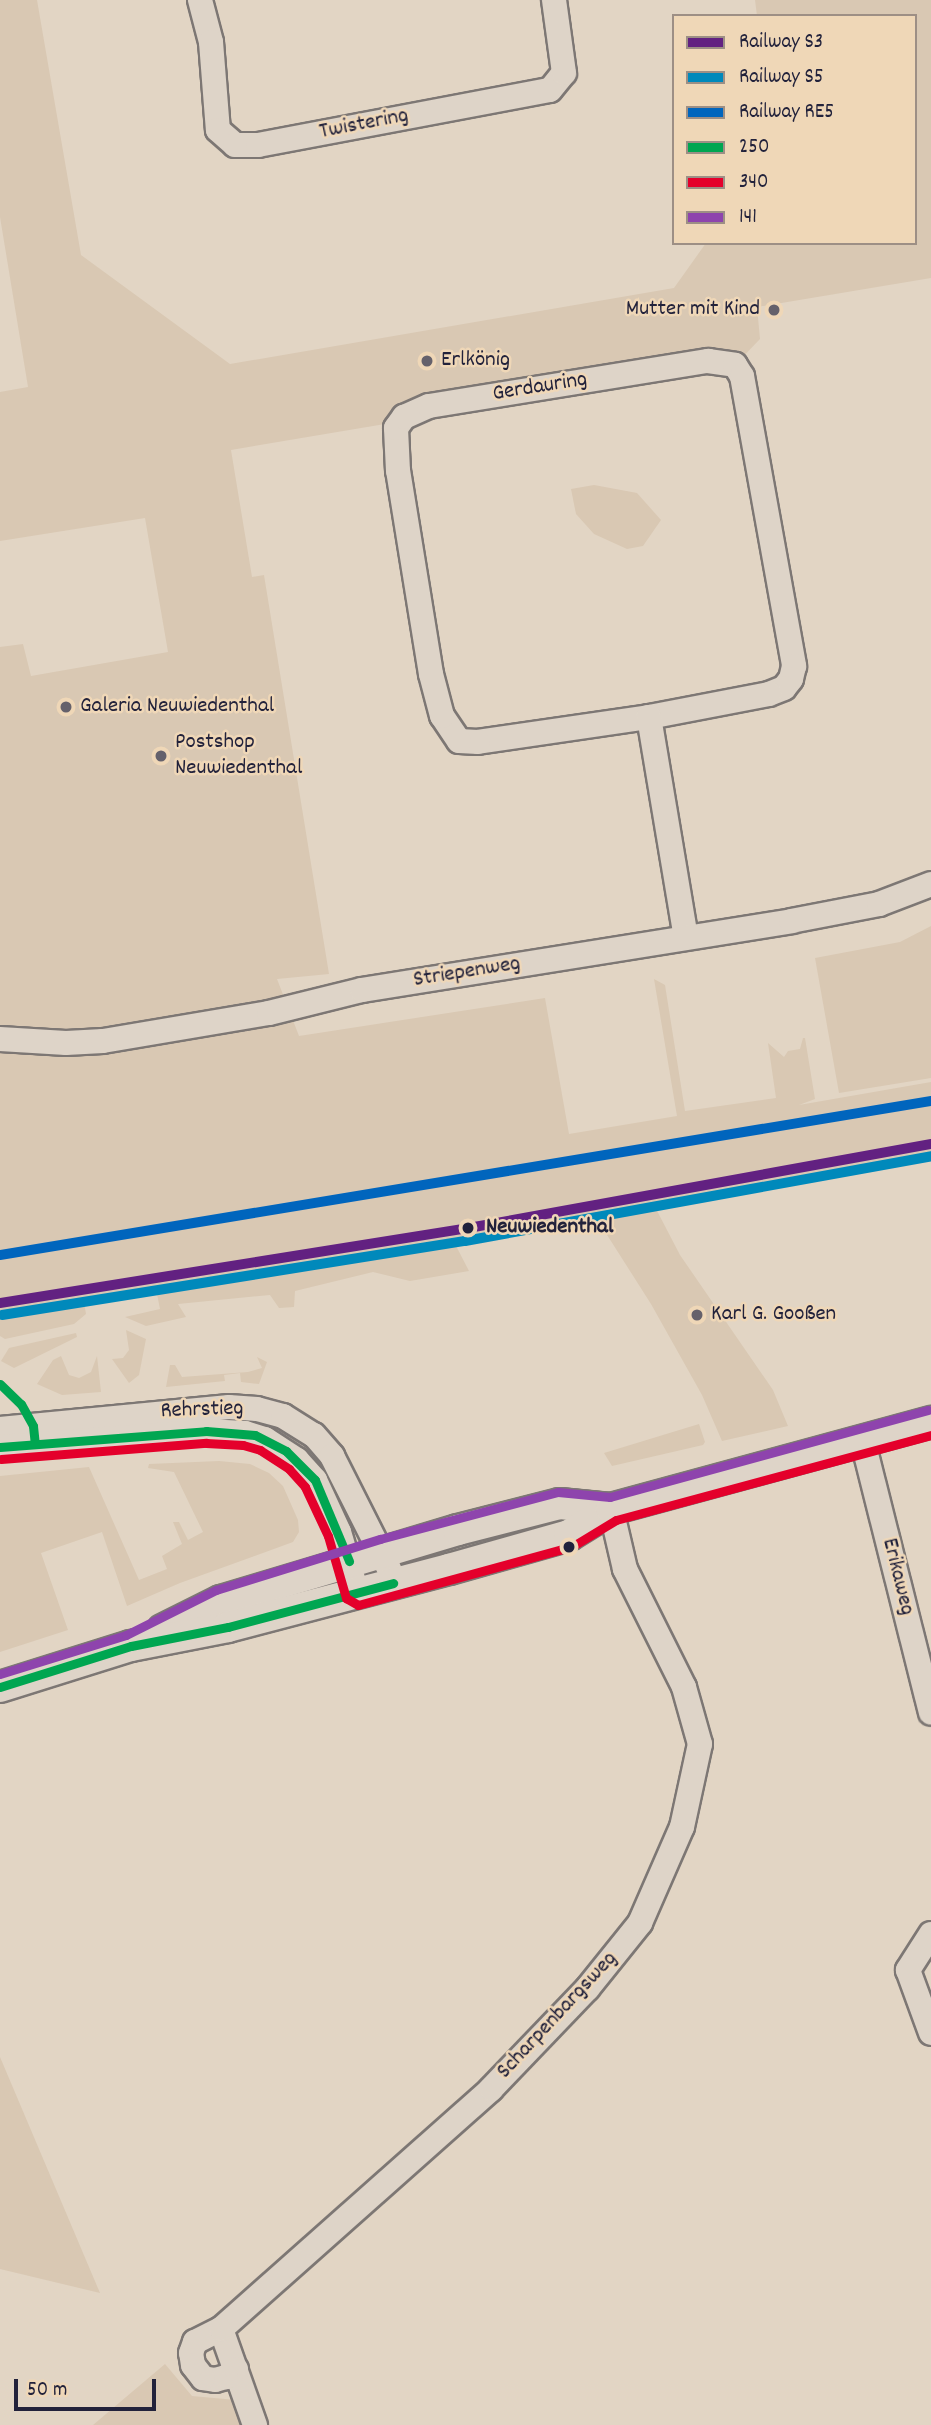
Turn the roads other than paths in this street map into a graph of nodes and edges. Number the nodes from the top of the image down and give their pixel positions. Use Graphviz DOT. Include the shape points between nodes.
graph roads {
  1 [pos="200,0"];
  2 [pos="554,0"];
  3 [pos="649,717"];
  4 [pos="931,884"];
  5 [pos="686,937"];
  6 [pos="0,1039"];
  7 [pos="931,1422"];
  8 [pos="0,1429"];
  9 [pos="863,1441"];
  10 [pos="0,1447"];
  11 [pos="611,1509"];
  12 [pos="383,1551"];
  13 [pos="349,1561"];
  14 [pos="393,1583"];
  15 [pos="357,1593"];
  16 [pos="131,1646"];
  17 [pos="0,1687"];
  18 [pos="931,1713"];
  19 [pos="931,1934"];
  20 [pos="931,2033"];
  21 [pos="221,2329"];
  22 [pos="236,2369"];
  23 [pos="255,2425"];
  1 -- 2 [label="street, Twistering" via="211,42 218,130 235,145 258,145 550,90 564,72"];
  3 -- 3 [label="street, Gerdauring" via="769,694 791,679 794,666 748,401 735,365 708,362 636,372 429,406 404,416 396,428 398,471 431,674 442,716 459,741"];
  3 -- 5 [label="street"];
  4 -- 5 [label="street, Striepenweg" via="879,904"];
  5 -- 6 [label="street, Striepenweg" via="362,990 269,1013 103,1041"];
  7 -- 9 [label="main road"];
  8 -- 12 [label="street, Rehrstieg" via="211,1408 271,1412 303,1427 324,1445"];
  9 -- 11 [label="main road"];
  9 -- 18 [label="street, Erikaweg"];
  10 -- 13 [label="street, Rehrstieg" via="206,1431 255,1435 286,1451 315,1480"];
  11 -- 12 [label="main road" via="560,1504"];
  11 -- 14 [label="main road" via="569,1535"];
  11 -- 21 [label="street, Scharpenbargsweg" via="625,1569 684,1687 700,1744 682,1827 640,1923 587,1989 491,2089"];
  12 -- 13 [label="main road"];
  12 -- 14 [label="street, Rehrstieg"];
  13 -- 15 [label="street, Rehrstieg"];
  13 -- 16 [label="main road" via="221,1601"];
  14 -- 15 [label="main road"];
  15 -- 16 [label="main road" via="228,1627"];
  16 -- 17 [label="main road"];
  19 -- 20 [label="street" via="908,1970"];
  21 -- 22 [label="street"];
  21 -- 22 [label="street, Scharpenbargsweg" via="195,2342 193,2365 203,2378 215,2380"];
  22 -- 23 [label="street"];
}
